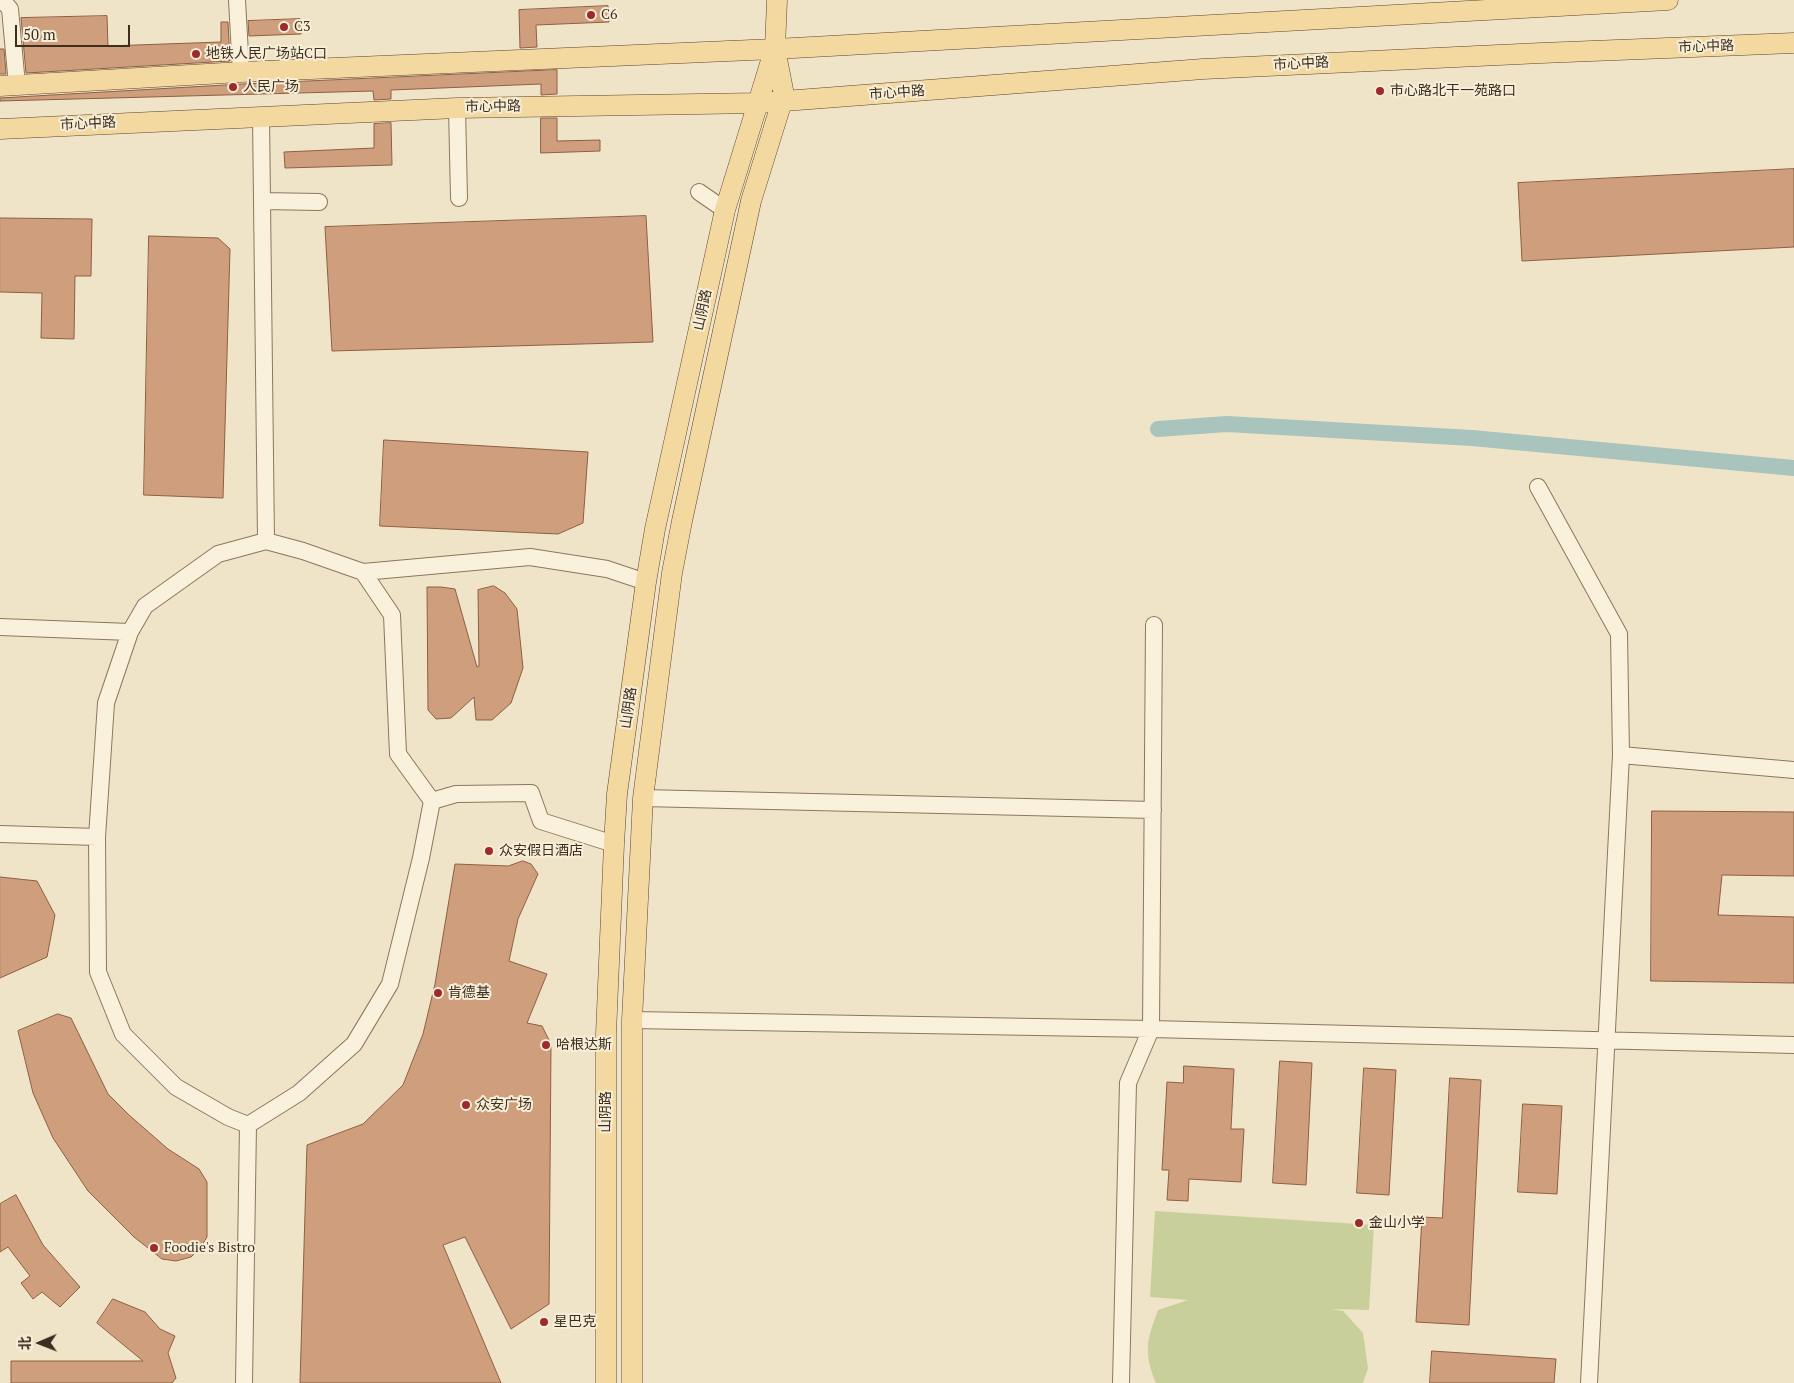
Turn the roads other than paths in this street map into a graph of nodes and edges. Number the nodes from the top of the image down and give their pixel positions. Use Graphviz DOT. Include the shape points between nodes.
graph roads {
  1 [pos="2,0"];
  2 [pos="237,0"];
  3 [pos="777,0"];
  4 [pos="1668,0"];
  5 [pos="1528,4"];
  6 [pos="1794,44"];
  7 [pos="775,49"];
  8 [pos="241,72"];
  9 [pos="8,85"];
  10 [pos="782,102"];
  11 [pos="758,103"];
  12 [pos="457,108"];
  13 [pos="261,116"];
  14 [pos="0,129"];
  15 [pos="699,192"];
  16 [pos="459,198"];
  17 [pos="262,201"];
  18 [pos="319,202"];
  19 [pos="725,210"];
  20 [pos="1538,487"];
  21 [pos="266,541"];
  22 [pos="363,572"];
  23 [pos="646,582"];
  24 [pos="1154,625"];
  25 [pos="0,627"];
  26 [pos="130,632"];
  27 [pos="1621,756"];
  28 [pos="1794,770"];
  29 [pos="643,798"];
  30 [pos="432,801"];
  31 [pos="1153,810"];
  32 [pos="0,834"];
  33 [pos="97,837"];
  34 [pos="614,844"];
  35 [pos="632,1020"];
  36 [pos="1151,1029"];
  37 [pos="1607,1041"];
  38 [pos="1794,1045"];
  39 [pos="248,1125"];
  40 [pos="244,1383"];
  41 [pos="606,1383"];
  42 [pos="632,1383"];
  43 [pos="1121,1383"];
  44 [pos="1589,1383"];
  1 -- 9 [label="street" via="10,8"];
  2 -- 8 [label="street"];
  3 -- 7 [label="main road, 山阴路"];
  4 -- 5 [label="main road"];
  5 -- 7 [label="main road"];
  6 -- 10 [label="main road, 市心中路" via="1203,69"];
  7 -- 8 [label="main road"];
  7 -- 10 [label="main road, 山阴路" via="784,94"];
  7 -- 11 [label="main road, 山阴路"];
  8 -- 9 [label="main road"];
  10 -- 11 [label="main road, 市心中路"];
  10 -- 29 [label="main road, 山阴路" via="751,201 682,521"];
  11 -- 12 [label="main road, 市心中路"];
  11 -- 19 [label="main road, 山阴路"];
  12 -- 13 [label="main road, 市心中路"];
  12 -- 16 [label="street"];
  13 -- 14 [label="main road, 市心中路"];
  13 -- 17 [label="street"];
  15 -- 19 [label="street"];
  17 -- 18 [label="street"];
  17 -- 21 [label="street"];
  19 -- 23 [label="main road, 山阴路"];
  20 -- 27 [label="street" via="1619,634"];
  21 -- 22 [label="street"];
  21 -- 26 [label="street" via="218,554 145,606"];
  22 -- 23 [label="street" via="530,557 607,568"];
  22 -- 30 [label="street" via="392,615 398,754"];
  23 -- 34 [label="main road, 山阴路" via="617,794"];
  24 -- 31 [label="street"];
  25 -- 26 [label="street"];
  26 -- 33 [label="street" via="106,703"];
  27 -- 28 [label="street"];
  27 -- 37 [label="street"];
  29 -- 31 [label="street"];
  29 -- 35 [label="main road, 山阴路"];
  30 -- 34 [label="street" via="456,794 531,792 541,821"];
  30 -- 39 [label="street" via="390,984 354,1044 300,1093"];
  31 -- 36 [label="street"];
  32 -- 33 [label="street"];
  33 -- 39 [label="street" via="98,972 123,1034 176,1087"];
  34 -- 41 [label="main road, 山阴路" via="606,1034"];
  35 -- 36 [label="street"];
  35 -- 42 [label="main road, 山阴路"];
  36 -- 37 [label="street"];
  36 -- 43 [label="street" via="1128,1083"];
  37 -- 38 [label="street"];
  37 -- 44 [label="street"];
  39 -- 40 [label="street"];
}
